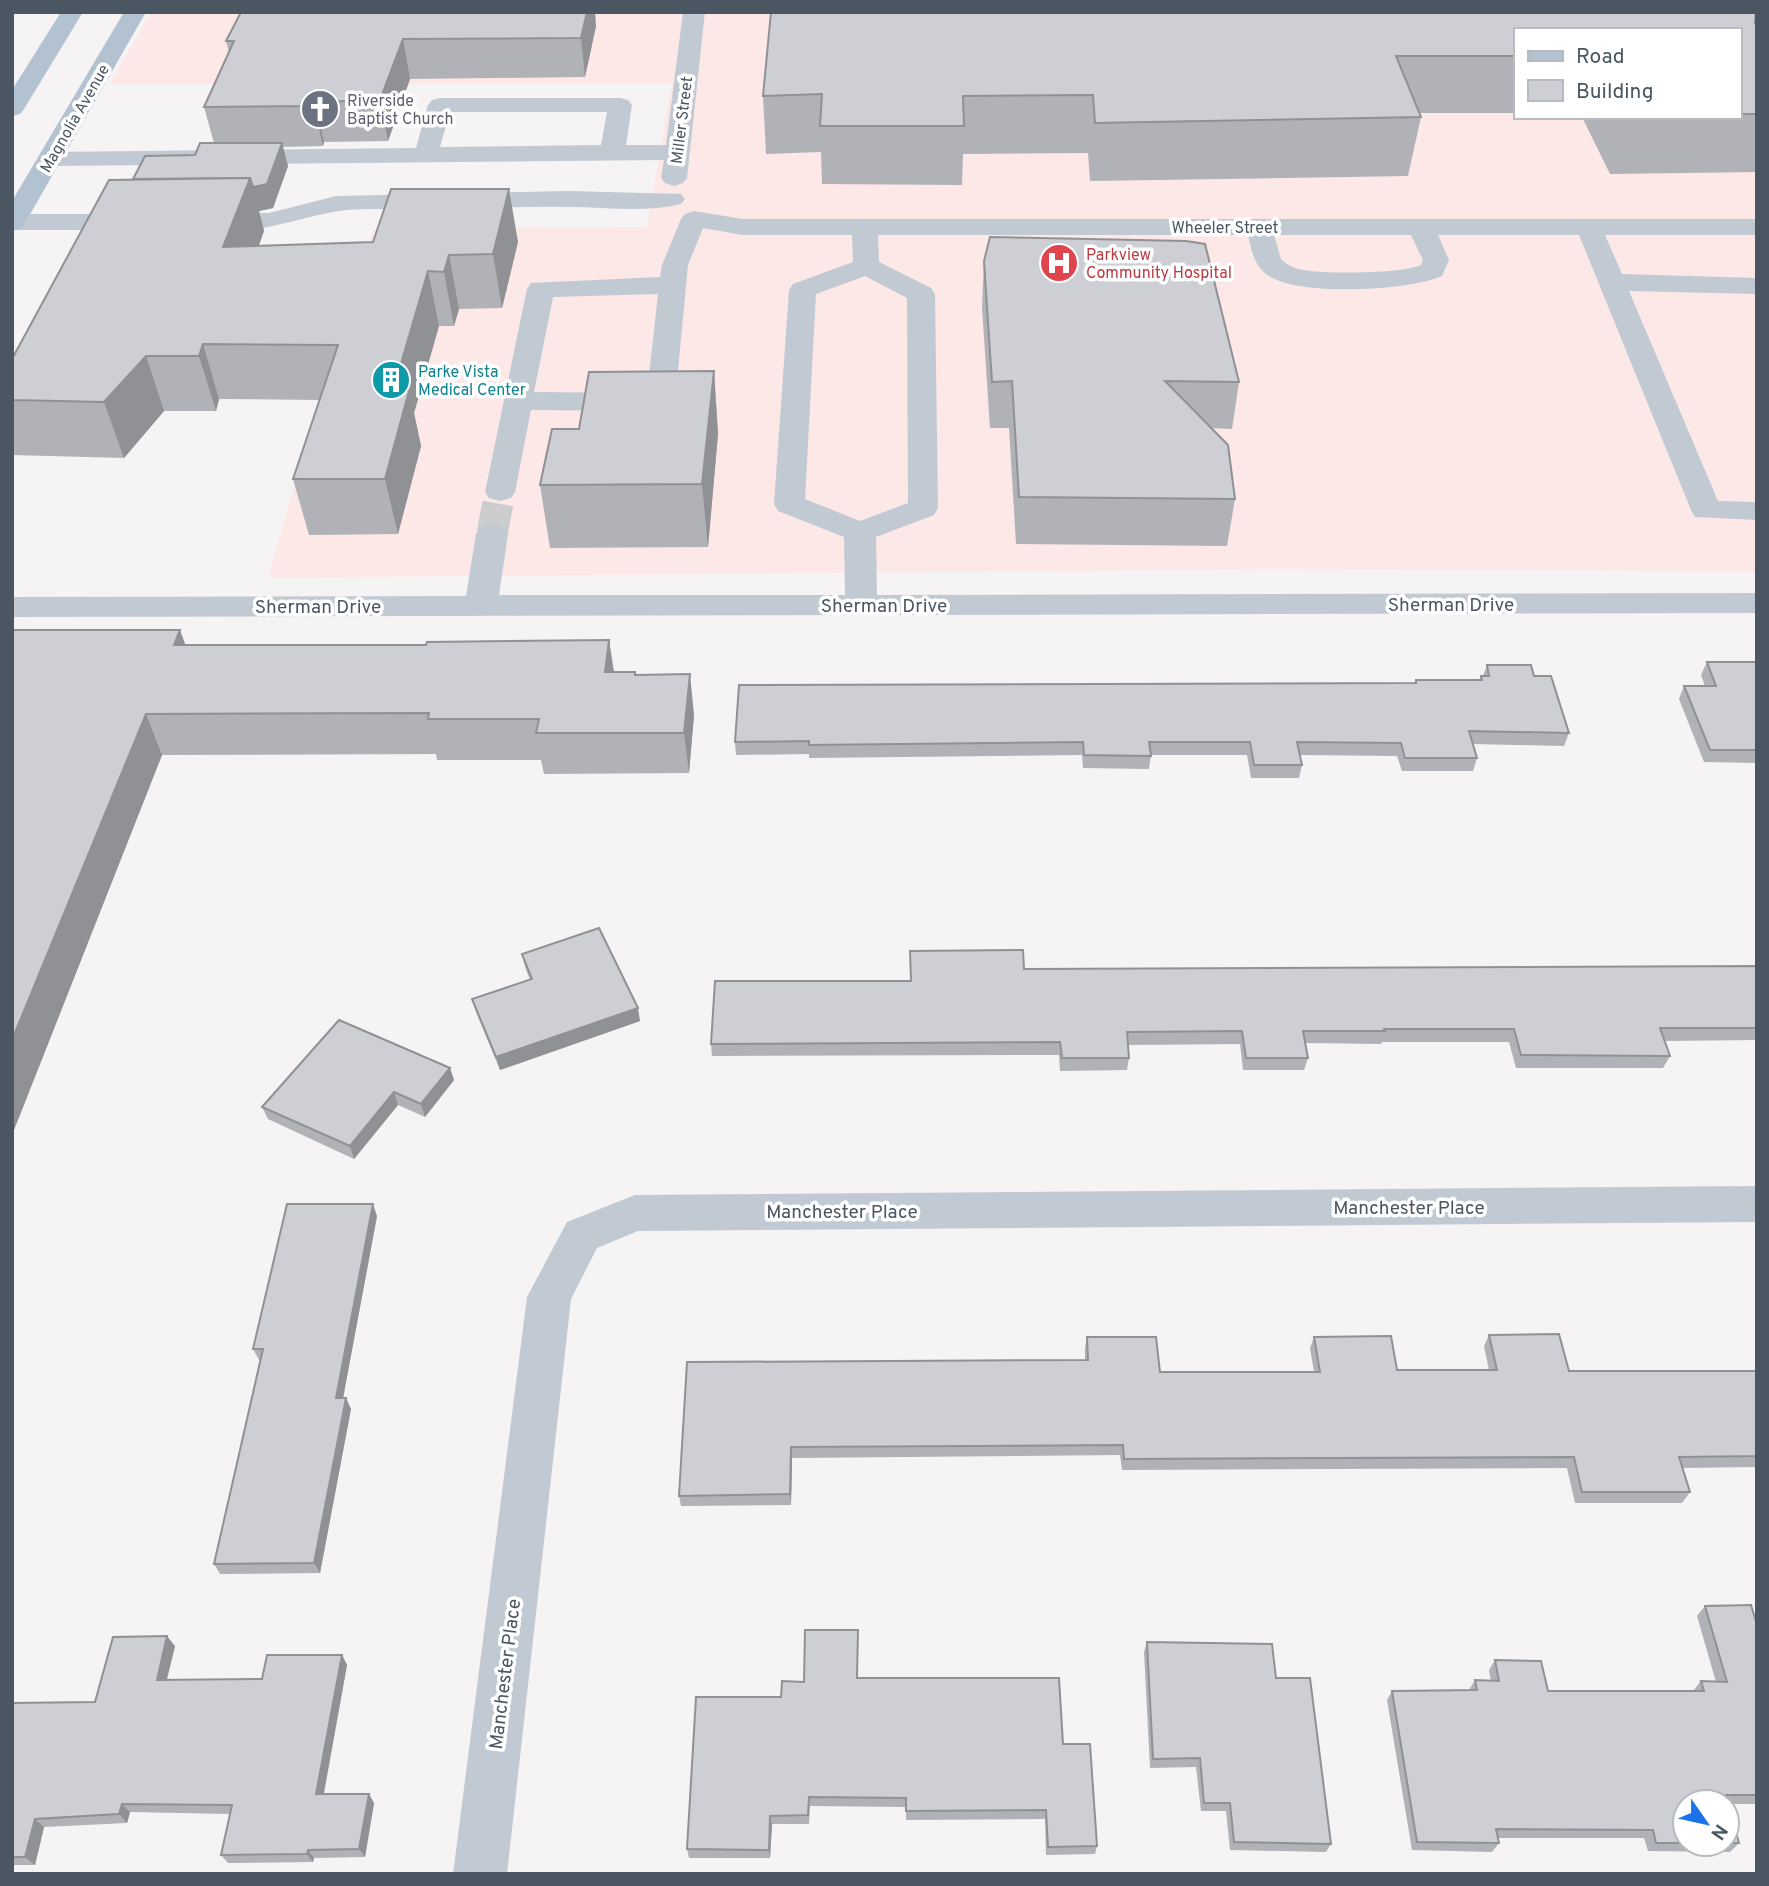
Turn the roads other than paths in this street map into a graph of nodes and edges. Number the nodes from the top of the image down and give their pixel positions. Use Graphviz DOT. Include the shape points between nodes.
graph roads {
  1 [pos="72,12"];
  2 [pos="135,12"];
  3 [pos="694,12"];
  4 [pos="12,109"];
  5 [pos="677,152"];
  6 [pos="611,153"];
  7 [pos="426,155"];
  8 [pos="50,159"];
  9 [pos="672,199"];
  10 [pos="694,219"];
  11 [pos="13,223"];
  12 [pos="865,227"];
  13 [pos="1260,227"];
  14 [pos="1422,227"];
  15 [pos="1589,227"];
  16 [pos="1757,227"];
  17 [pos="175,229"];
  18 [pos="12,232"];
  19 [pos="289,236"];
  20 [pos="866,266"];
  21 [pos="1612,282"];
  22 [pos="673,285"];
  23 [pos="1757,286"];
  24 [pos="518,401"];
  25 [pos="500,492"];
  26 [pos="1757,511"];
  27 [pos="860,532"];
  28 [pos="492,534"];
  29 [pos="1757,603"];
  30 [pos="861,605"];
  31 [pos="481,606"];
  32 [pos="12,607"];
  33 [pos="1757,1204"];
  34 [pos="480,1874"];
  1 -- 4 [label="main road"];
  2 -- 8 [label="main road, Magnolia Avenue"];
  3 -- 5 [label="street, Miller Street"];
  5 -- 6 [label="street"];
  5 -- 9 [label="street, Miller Street"];
  6 -- 7 [label="street"];
  6 -- 7 [label="street" via="620,105 440,105"];
  7 -- 8 [label="street"];
  8 -- 11 [label="main road, Magnolia Avenue"];
  9 -- 10 [label="street"];
  9 -- 17 [label="street" via="336,204 258,222"];
  10 -- 12 [label="street, Wheeler Street" via="743,227"];
  10 -- 22 [label="street" via="675,265"];
  11 -- 17 [label="street"];
  12 -- 13 [label="street, Wheeler Street"];
  12 -- 20 [label="street"];
  13 -- 14 [label="street, Wheeler Street"];
  13 -- 14 [label="street" via="1265,259 1277,272 1294,277 1401,280 1421,278 1433,270 1436,260"];
  14 -- 15 [label="street, Wheeler Street"];
  15 -- 16 [label="street, Wheeler Street"];
  15 -- 21 [label="street"];
  17 -- 18 [label="street" via="51,236"];
  17 -- 19 [label="street"];
  20 -- 27 [label="street" via="921,294 923,508"];
  20 -- 27 [label="street" via="803,290 789,504"];
  21 -- 23 [label="street"];
  21 -- 26 [label="street" via="1706,510"];
  22 -- 24 [label="street" via="541,289"];
  22 -- 24 [label="street" via="660,402"];
  24 -- 25 [label="street"];
  27 -- 30 [label="street"];
  28 -- 31 [label="street"];
  29 -- 30 [label="street, Sherman Drive"];
  30 -- 31 [label="street, Sherman Drive"];
  31 -- 32 [label="street, Sherman Drive"];
  33 -- 34 [label="street, Manchester Place" via="635,1213 582,1235 549,1297"];
}
